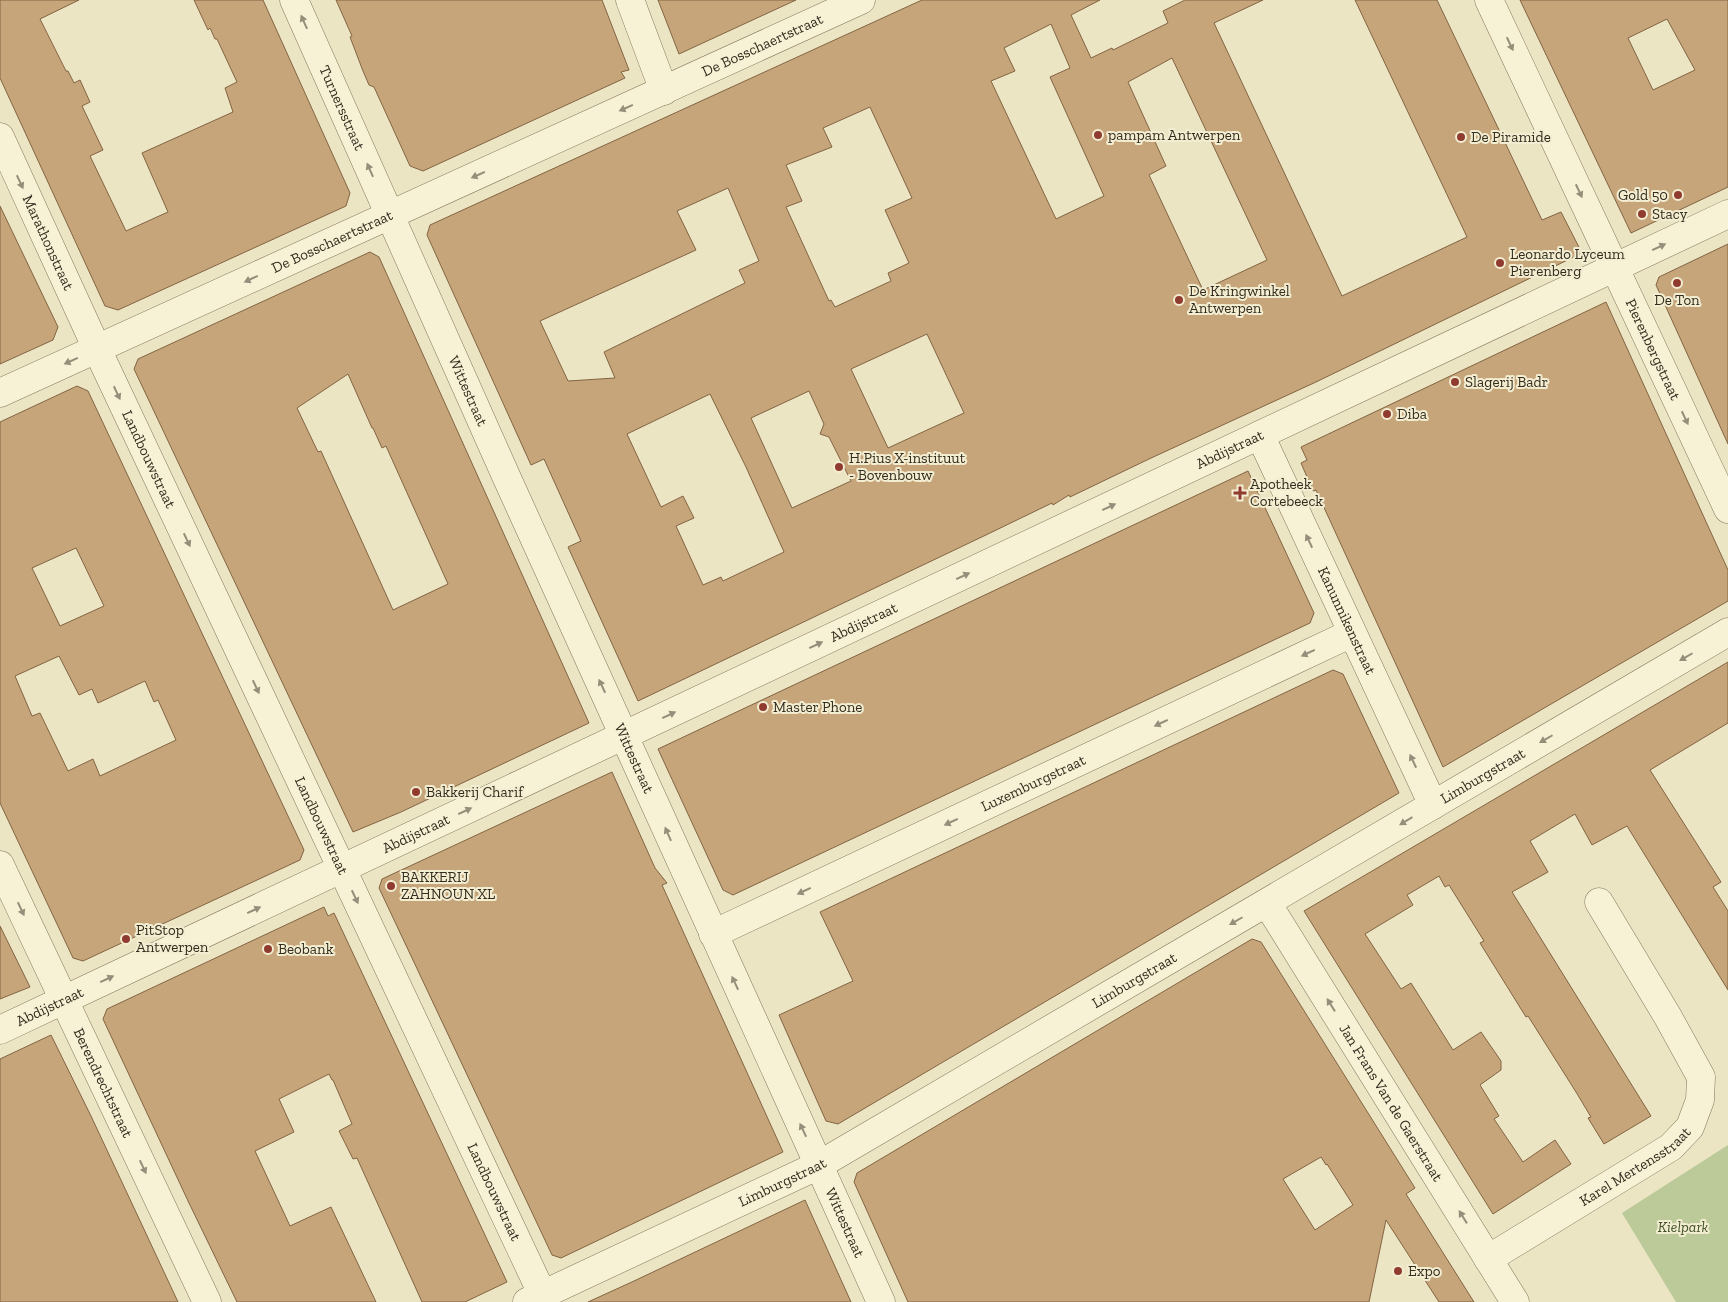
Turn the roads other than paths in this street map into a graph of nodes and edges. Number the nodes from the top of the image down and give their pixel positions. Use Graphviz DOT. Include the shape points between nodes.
graph roads {
  1 [pos="294,0"];
  2 [pos="630,0"];
  3 [pos="861,0"];
  4 [pos="1490,0"];
  5 [pos="664,91"];
  6 [pos="0,137"];
  7 [pos="1728,214"];
  8 [pos="390,215"];
  9 [pos="1615,268"];
  10 [pos="97,349"];
  11 [pos="0,393"];
  12 [pos="1260,435"];
  13 [pos="1728,509"];
  14 [pos="1728,632"];
  15 [pos="1352,633"];
  16 [pos="625,736"];
  17 [pos="1433,805"];
  18 [pos="0,865"];
  19 [pos="342,868"];
  20 [pos="1599,902"];
  21 [pos="1267,903"];
  22 [pos="713,934"];
  23 [pos="64,1000"];
  24 [pos="0,1030"];
  25 [pos="819,1165"];
  26 [pos="1488,1259"];
  27 [pos="538,1300"];
  28 [pos="207,1302"];
  29 [pos="881,1302"];
  30 [pos="1515,1302"];
  8 -- 1 [label="street, Turnersstraat, one-way"];
  2 -- 5 [label="street"];
  3 -- 5 [label="street, De Bosschaertstraat"];
  4 -- 9 [label="street, Pierenbergstraat, one-way"];
  5 -- 8 [label="street, De Bosschaertstraat, one-way"];
  6 -- 10 [label="street, Marathonstraat, one-way"];
  9 -- 7 [label="street, Abdijstraat, one-way"];
  8 -- 10 [label="street, De Bosschaertstraat, one-way"];
  16 -- 8 [label="street, Wittestraat, one-way"];
  9 -- 12 [label="street, Abdijstraat"];
  9 -- 13 [label="street, Pierenbergstraat, one-way"];
  10 -- 11 [label="street, De Bosschaertstraat, one-way"];
  10 -- 19 [label="street, Landbouwstraat, one-way"];
  15 -- 12 [label="street, Kanunnikenstraat, one-way"];
  16 -- 12 [label="street, Abdijstraat, one-way"];
  14 -- 17 [label="street, Limburgstraat, one-way"];
  17 -- 15 [label="street, Kanunnikenstraat, one-way"];
  15 -- 22 [label="street, Luxemburgstraat, one-way"];
  19 -- 16 [label="street, Abdijstraat, one-way"];
  22 -- 16 [label="street, Wittestraat, one-way"];
  17 -- 21 [label="street, Limburgstraat, one-way"];
  18 -- 23 [label="street, Berendrechtstraat, one-way"];
  23 -- 19 [label="street, Abdijstraat, one-way"];
  19 -- 27 [label="street, Landbouwstraat, one-way"];
  20 -- 26 [label="street, Karel Mertensstraat" via="1700,1077 1700,1100 1690,1127 1671,1147"];
  21 -- 25 [label="street, Limburgstraat, one-way"];
  26 -- 21 [label="street, Jan Frans Van de Gaerstraat, one-way"];
  25 -- 22 [label="street, Wittestraat, one-way"];
  23 -- 24 [label="street, Abdijstraat"];
  23 -- 28 [label="street, Berendrechtstraat, one-way"];
  25 -- 27 [label="street, Limburgstraat"];
  25 -- 29 [label="street, Wittestraat"];
  26 -- 30 [label="street, Jan Frans Van de Gaerstraat"];
}
